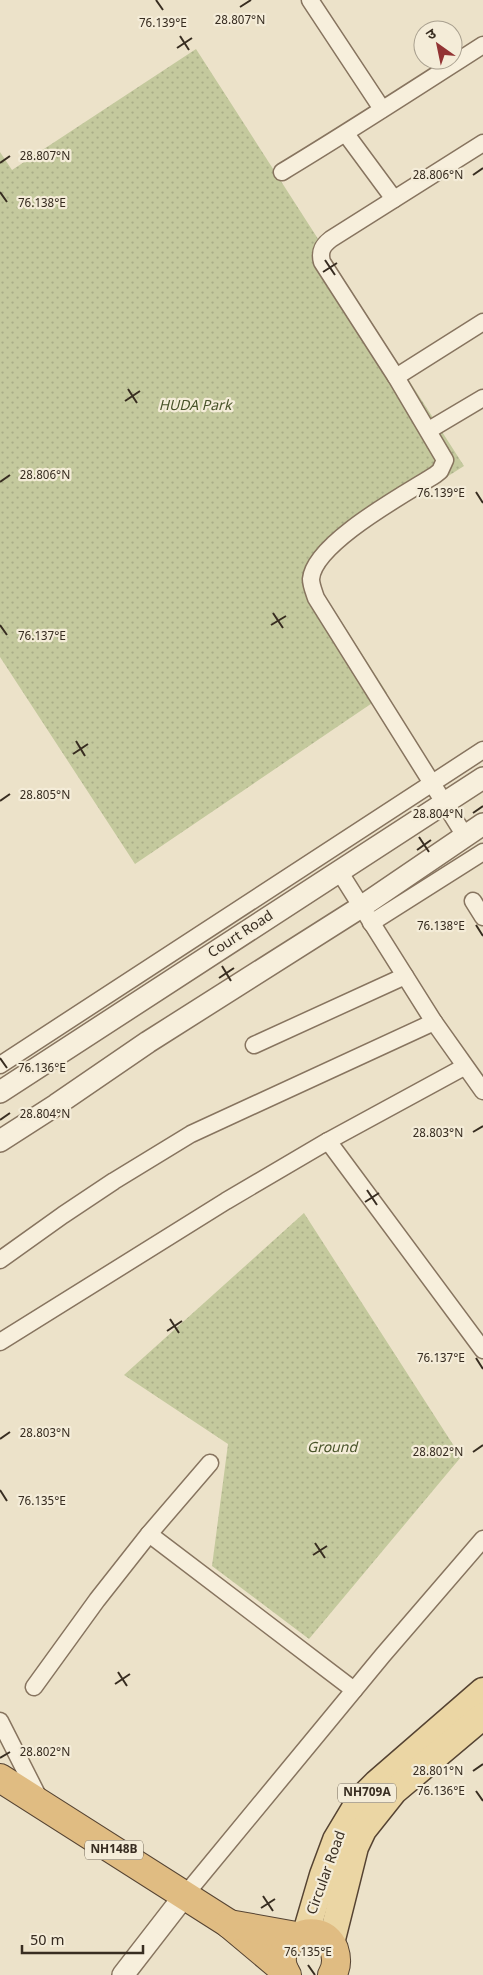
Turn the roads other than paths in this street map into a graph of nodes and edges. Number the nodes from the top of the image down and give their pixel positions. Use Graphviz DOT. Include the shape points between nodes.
graph roads {
  1 [pos="310,0"];
  2 [pos="483,45"];
  3 [pos="382,109"];
  4 [pos="346,134"];
  5 [pos="483,143"];
  6 [pos="282,172"];
  7 [pos="394,199"];
  8 [pos="483,322"];
  9 [pos="396,377"];
  10 [pos="483,398"];
  11 [pos="429,430"];
  12 [pos="483,750"];
  13 [pos="483,778"];
  14 [pos="430,784"];
  15 [pos="444,804"];
  16 [pos="483,824"];
  17 [pos="465,836"];
  18 [pos="483,852"];
  19 [pos="339,871"];
  20 [pos="472,901"];
  21 [pos="366,915"];
  22 [pos="483,917"];
  23 [pos="405,976"];
  24 [pos="434,1022"];
  25 [pos="254,1045"];
  26 [pos="0,1065"];
  27 [pos="464,1067"];
  28 [pos="3,1083"];
  29 [pos="483,1091"];
  30 [pos="0,1141"];
  31 [pos="328,1142"];
  32 [pos="0,1260"];
  33 [pos="0,1342"];
  34 [pos="483,1350"];
  35 [pos="210,1463"];
  36 [pos="148,1534"];
  37 [pos="483,1539"];
  38 [pos="34,1687"];
  39 [pos="354,1690"];
  40 [pos="483,1691"];
  41 [pos="483,1716"];
  42 [pos="0,1721"];
  43 [pos="0,1778"];
  44 [pos="42,1805"];
  45 [pos="185,1895"];
  46 [pos="228,1923"];
  47 [pos="301,1935"];
  48 [pos="331,1943"];
  49 [pos="285,1973"];
  50 [pos="337,1973"];
  51 [pos="123,1975"];
  1 -- 3 [label="street"];
  2 -- 3 [label="street"];
  3 -- 4 [label="street"];
  4 -- 6 [label="street"];
  4 -- 7 [label="street"];
  5 -- 7 [label="street"];
  7 -- 9 [label="street" via="324,244 320,256"];
  8 -- 9 [label="street"];
  9 -- 11 [label="street"];
  10 -- 11 [label="street"];
  11 -- 14 [label="street" via="445,460 440,471 344,534 318,561 311,580 316,598"];
  12 -- 14 [label="street"];
  13 -- 15 [label="street, Court Road"];
  14 -- 15 [label="street"];
  14 -- 26 [label="street"];
  15 -- 17 [label="street"];
  15 -- 19 [label="street, Court Road"];
  16 -- 17 [label="street"];
  17 -- 21 [label="street"];
  18 -- 21 [label="street"];
  19 -- 21 [label="street"];
  19 -- 28 [label="street, Court Road"];
  20 -- 22 [label="street"];
  21 -- 23 [label="street"];
  21 -- 30 [label="street" via="148,1042"];
  23 -- 24 [label="street"];
  23 -- 25 [label="street"];
  24 -- 27 [label="street"];
  24 -- 32 [label="street" via="184,1138 70,1210"];
  27 -- 29 [label="street"];
  27 -- 31 [label="street"];
  31 -- 33 [label="street" via="226,1201"];
  31 -- 34 [label="street"];
  35 -- 36 [label="street"];
  36 -- 38 [label="street"];
  36 -- 39 [label="street"];
  37 -- 39 [label="street"];
  39 -- 45 [label="street"];
  40 -- 47 [label="main road, Circular Road / NH709A" via="360,1800 336,1840"];
  41 -- 48 [label="main road, NH709A" via="394,1791 363,1830 354,1847"];
  42 -- 44 [label="street"];
  43 -- 44 [label="highway, NH148B"];
  44 -- 45 [label="highway, NH148B"];
  45 -- 46 [label="highway, NH148B"];
  45 -- 51 [label="street"];
  46 -- 47 [label="highway, NH148B"];
  46 -- 49 [label="highway, NH148B"];
  47 -- 48 [label="highway, NH148B" via="319,1934"];
  47 -- 49 [label="highway, NH148B" via="286,1946 282,1954"];
  48 -- 50 [label="highway" via="337,1957"];
}
